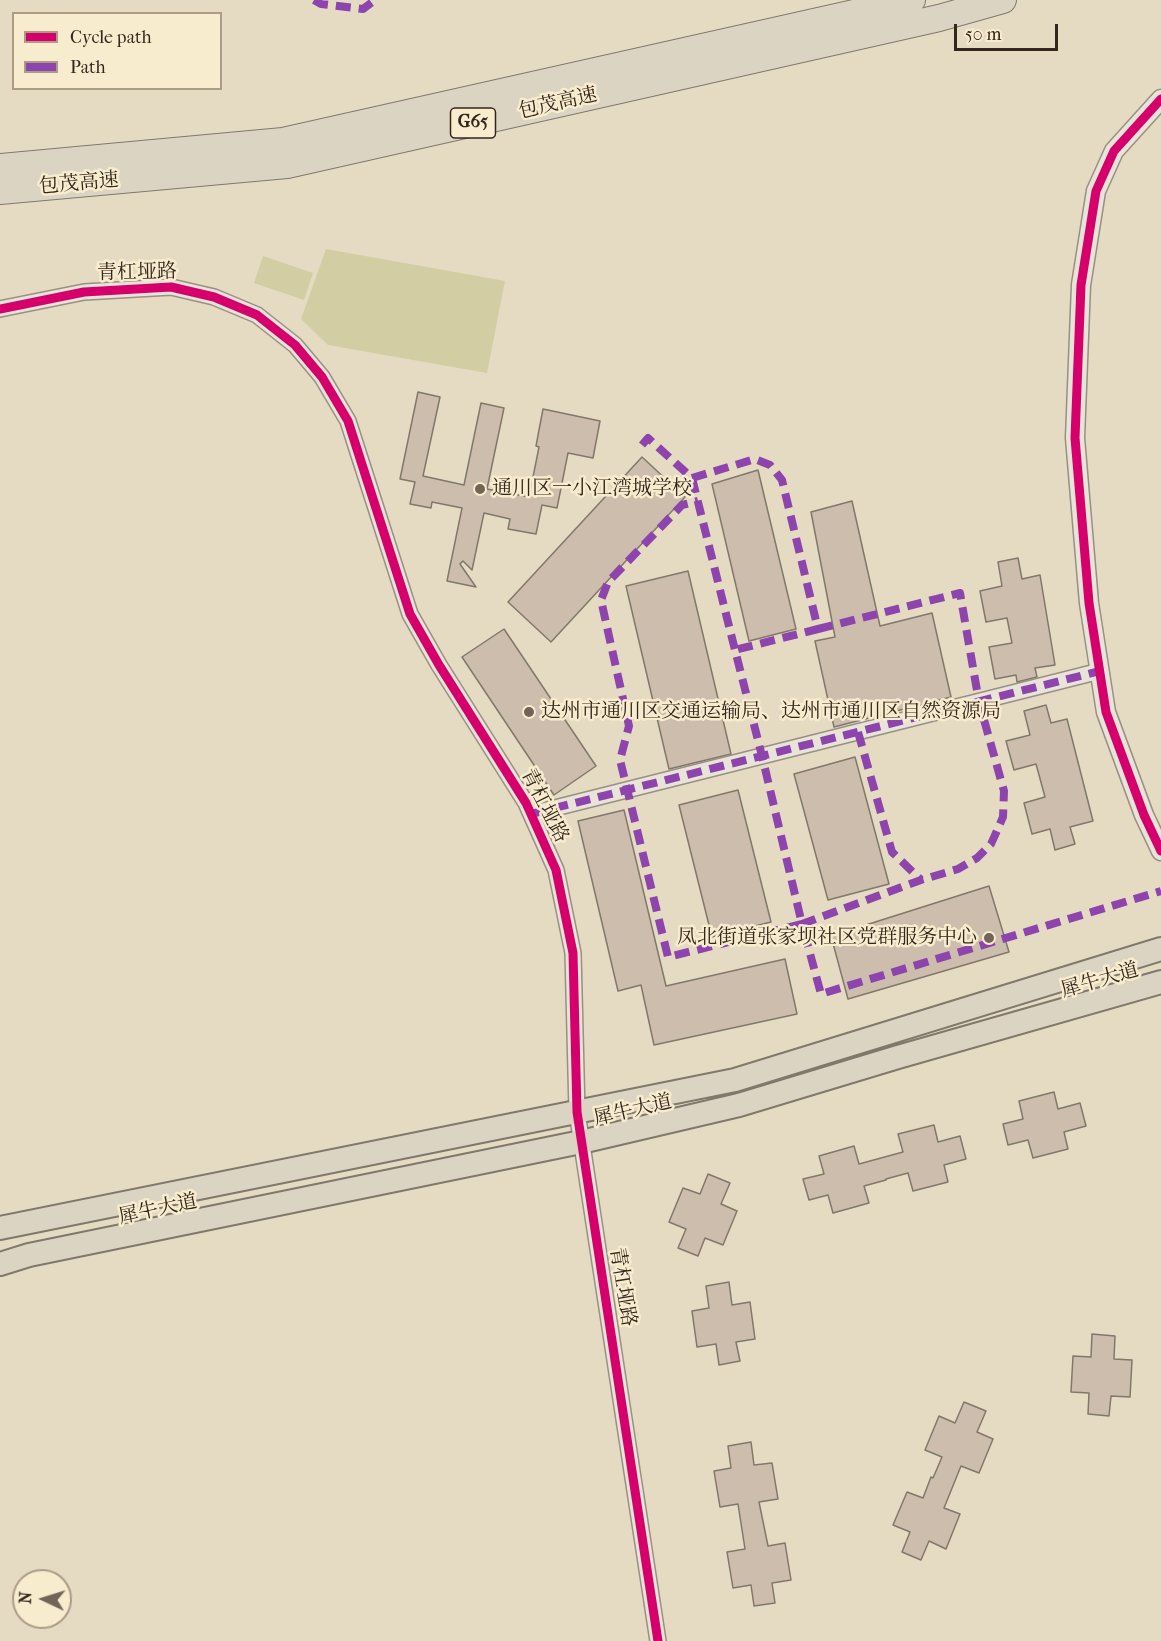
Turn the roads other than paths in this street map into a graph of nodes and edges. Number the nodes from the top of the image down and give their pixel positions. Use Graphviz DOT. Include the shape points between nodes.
graph roads {
  1 [pos="912,0"];
  2 [pos="1003,0"];
  3 [pos="1161,99"];
  4 [pos="0,167"];
  5 [pos="0,191"];
  6 [pos="0,309"];
  7 [pos="1100,671"];
  8 [pos="531,814"];
  9 [pos="1161,851"];
  10 [pos="1161,949"];
  11 [pos="1161,982"];
  12 [pos="577,1112"];
  13 [pos="581,1142"];
  14 [pos="0,1228"];
  15 [pos="0,1264"];
  16 [pos="658,1641"];
  1 -- 4 [label="highway, 包茂高速 / G65" via="283,141"];
  2 -- 5 [label="highway, 包茂高速 / G65" via="939,18 287,165"];
  3 -- 7 [label="street" via="1114,151 1096,190 1081,285 1075,438 1089,603"];
  6 -- 8 [label="street, 青杠垭路" via="84,292 171,286 214,297 256,315 295,345 322,377 348,421 410,614"];
  7 -- 8 [label="street"];
  7 -- 9 [label="street" via="1106,712"];
  8 -- 12 [label="street, 青杠垭路" via="556,870 573,953"];
  10 -- 12 [label="main road, 犀牛大道" via="735,1080"];
  11 -- 13 [label="main road, 犀牛大道" via="739,1106"];
  12 -- 13 [label="street, 青杠垭路"];
  12 -- 14 [label="main road, 犀牛大道"];
  13 -- 15 [label="main road, 犀牛大道"];
  13 -- 16 [label="street, 青杠垭路"];
}
